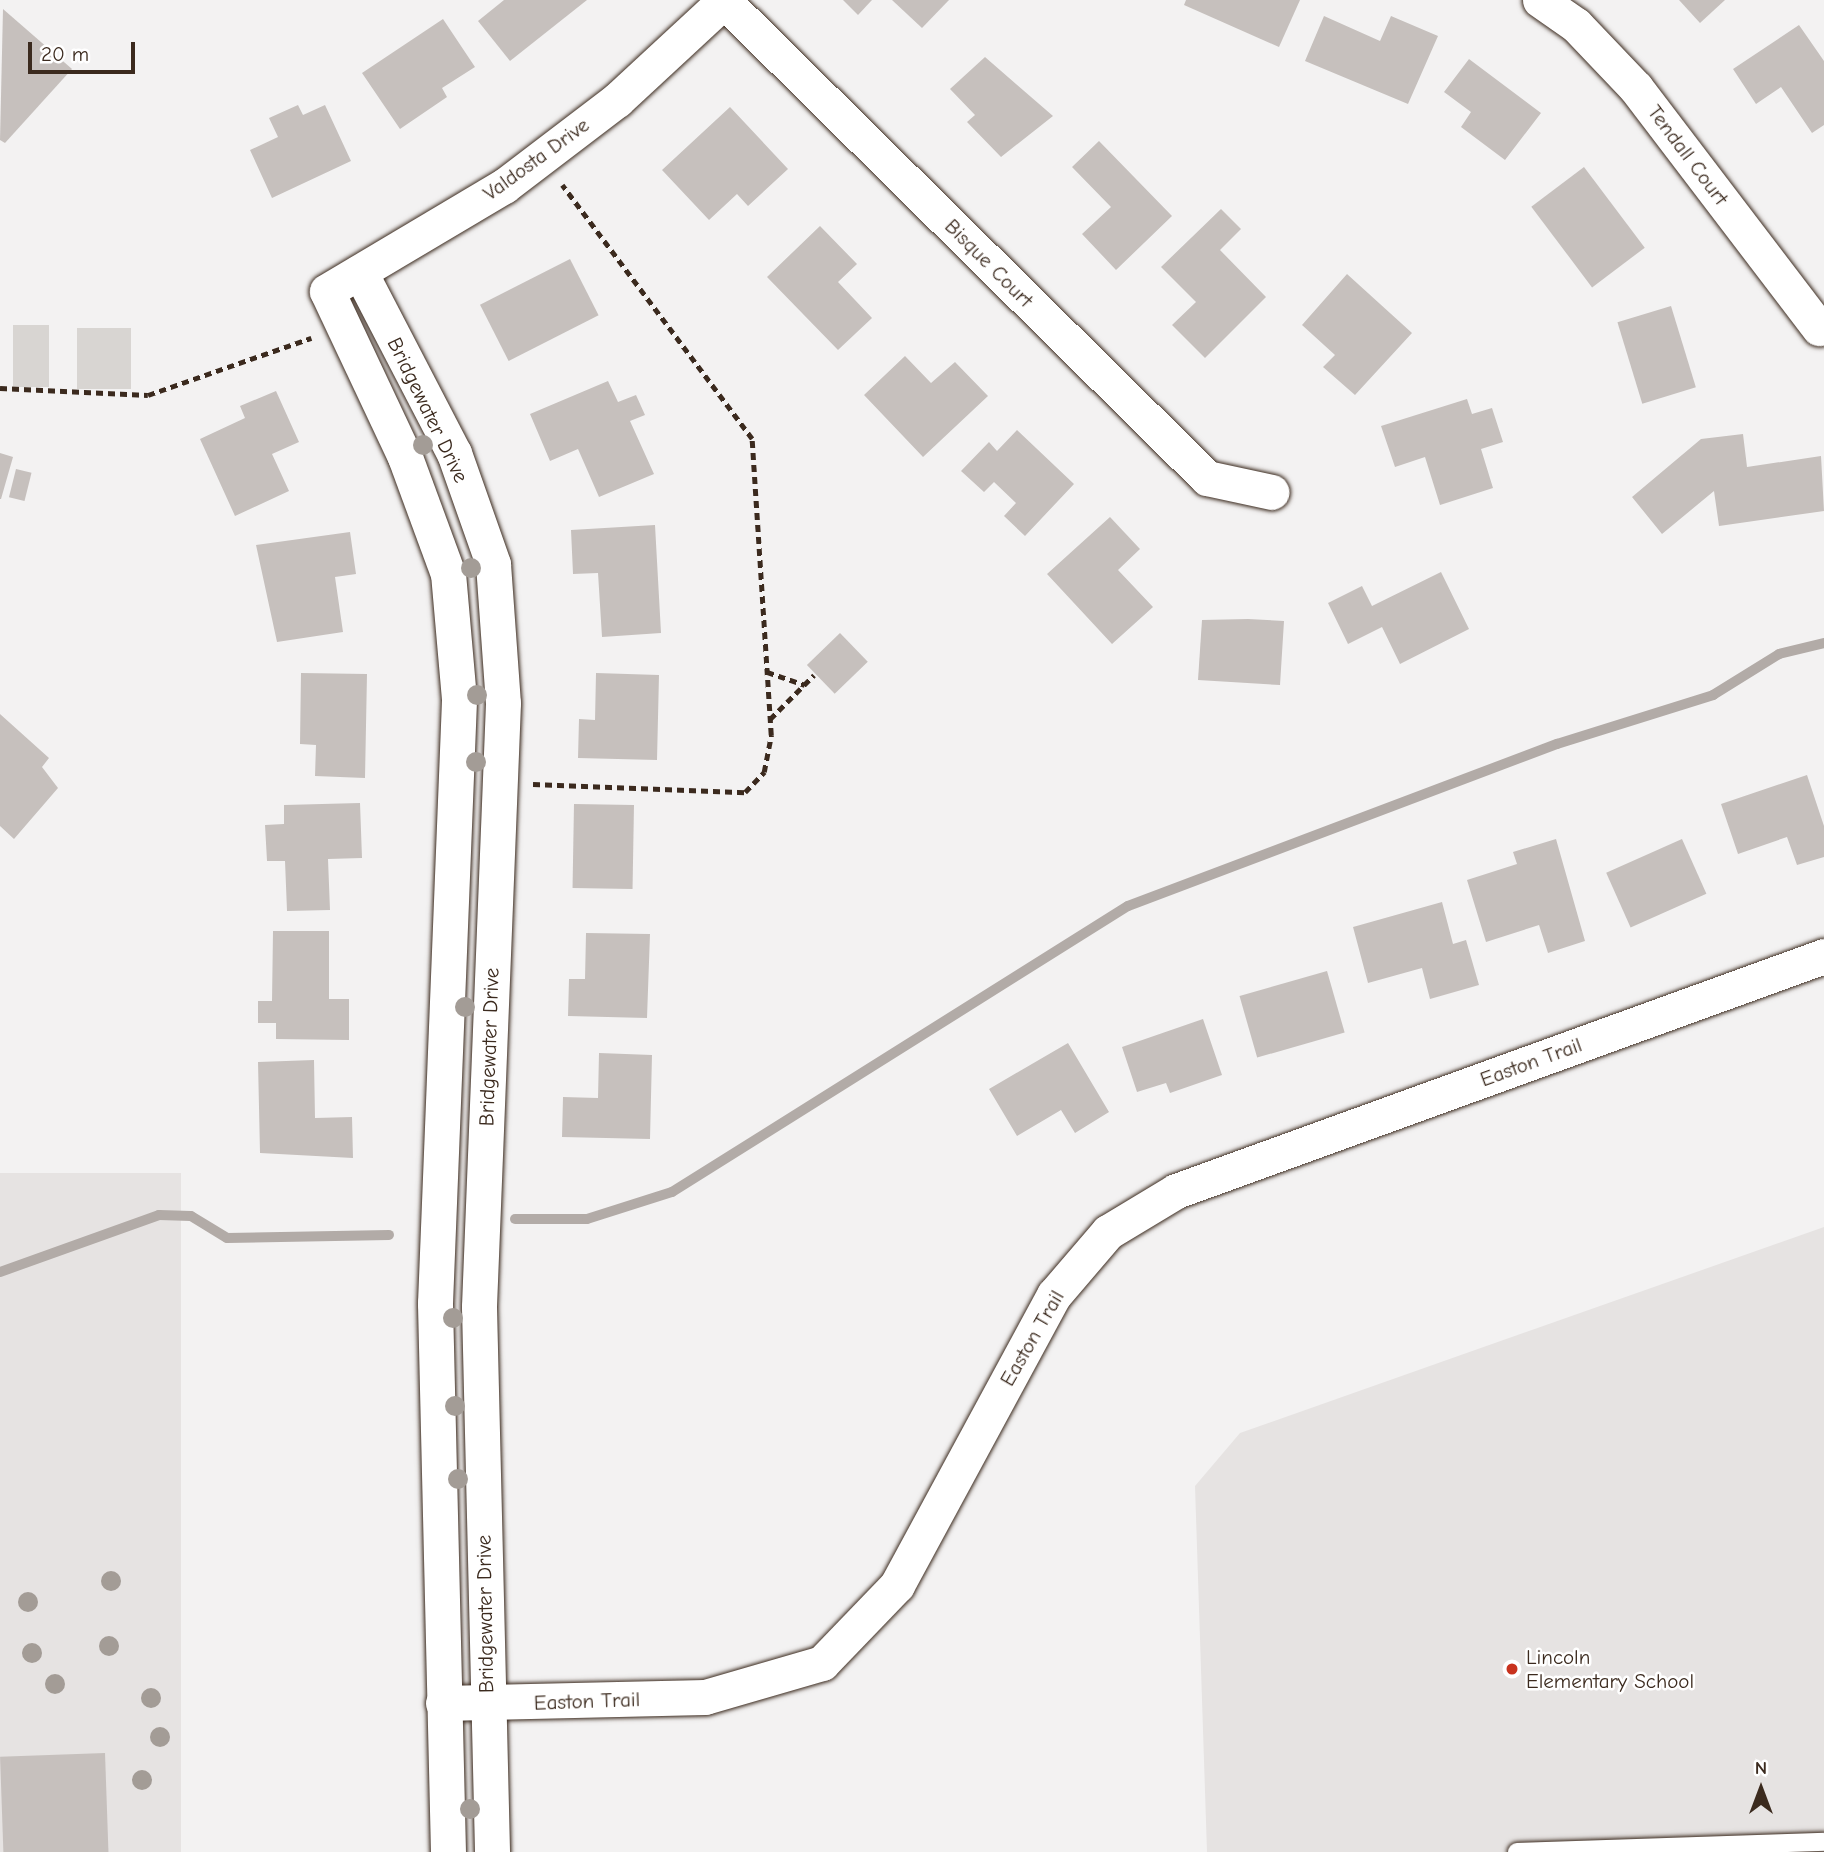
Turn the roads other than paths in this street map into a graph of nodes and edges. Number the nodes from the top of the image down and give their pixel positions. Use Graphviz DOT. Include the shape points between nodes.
graph roads {
  1 [pos="1540,0"];
  2 [pos="725,1"];
  3 [pos="360,272"];
  4 [pos="327,291"];
  5 [pos="1819,328"];
  6 [pos="1272,492"];
  7 [pos="1824,956"];
  8 [pos="443,1703"];
  9 [pos="487,1704"];
  10 [pos="1824,1842"];
  11 [pos="448,1852"];
  12 [pos="492,1852"];
  13 [pos="1517,1852"];
  1 -- 5 [label="street, Tendall Court" via="1576,25 1636,88"];
  2 -- 3 [label="street, Valdosta Drive" via="617,100 505,186"];
  2 -- 6 [label="street, Bisque Court" via="1207,478"];
  3 -- 4 [label="street, Valdosta Drive"];
  3 -- 9 [label="street, Bridgewater Drive" via="454,453 493,564 503,703 479,1307"];
  4 -- 8 [label="street, Bridgewater Drive" via="405,457 448,574 459,699 435,1303"];
  7 -- 9 [label="street, Easton Trail" via="1176,1191 1108,1233 1054,1295 897,1585 822,1662 705,1697"];
  8 -- 9 [label="street, Easton Trail"];
  8 -- 11 [label="street, Bridgewater Drive"];
  9 -- 12 [label="street, Bridgewater Drive"];
  10 -- 13 [label="lane"];
}
